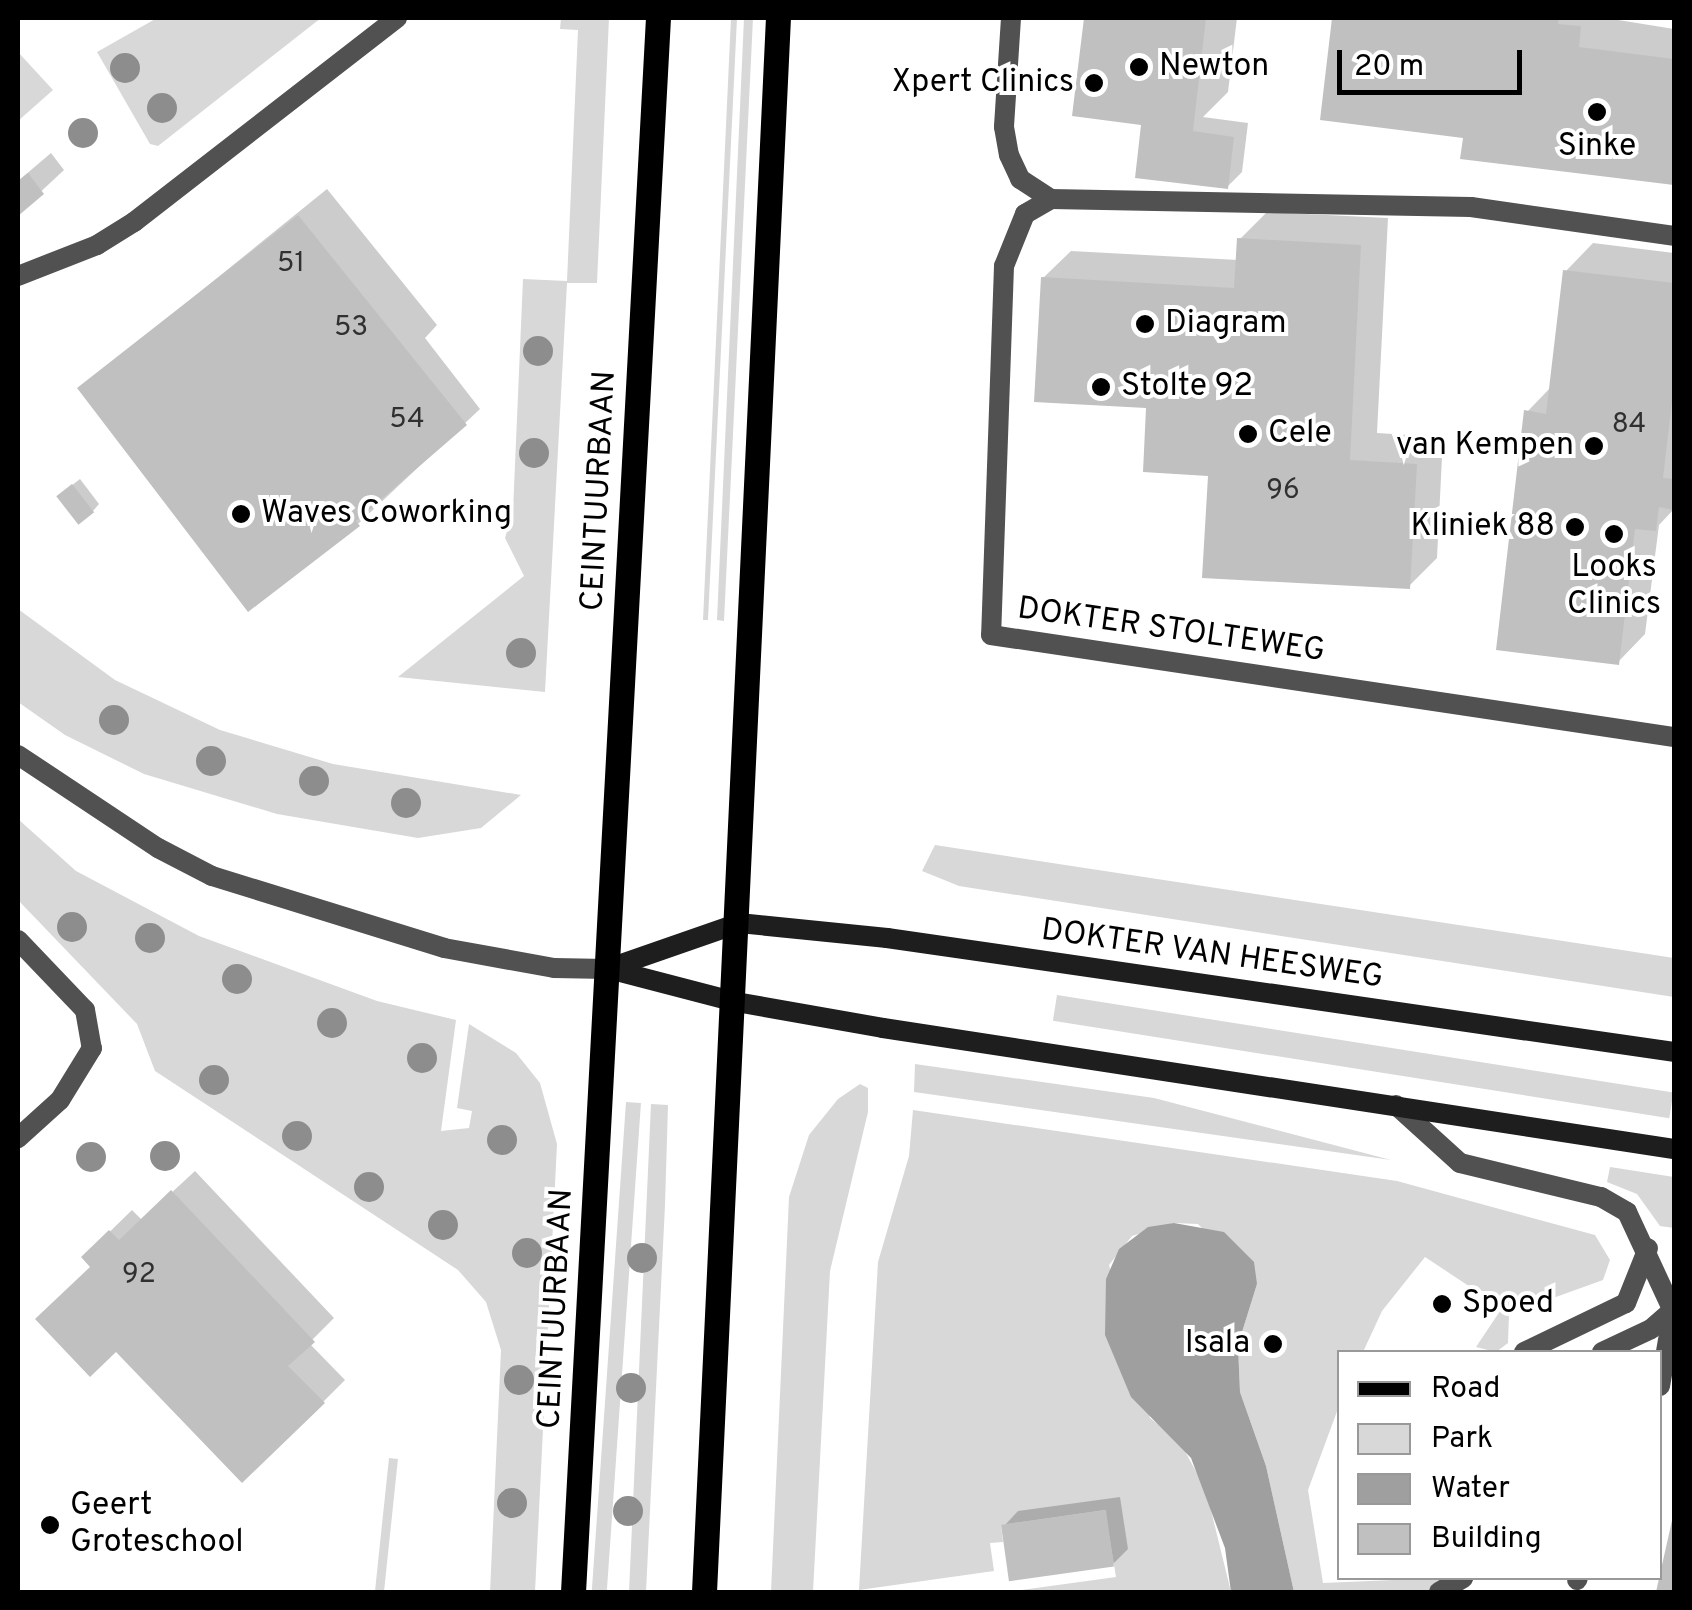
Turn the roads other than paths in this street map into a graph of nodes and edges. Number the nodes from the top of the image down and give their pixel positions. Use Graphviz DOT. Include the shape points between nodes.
graph roads {
  1 [pos="397,18"];
  2 [pos="658,18"];
  3 [pos="778,18"];
  4 [pos="1010,18"];
  5 [pos="1051,199"];
  6 [pos="1674,236"];
  7 [pos="18,276"];
  8 [pos="1674,736"];
  9 [pos="18,754"];
  10 [pos="740,923"];
  11 [pos="18,940"];
  12 [pos="607,968"];
  13 [pos="736,1002"];
  14 [pos="1674,1052"];
  15 [pos="1396,1105"];
  16 [pos="18,1138"];
  17 [pos="1674,1149"];
  18 [pos="1648,1248"];
  19 [pos="1674,1310"];
  20 [pos="1528,1350"];
  21 [pos="1605,1350"];
  22 [pos="1662,1376"];
  23 [pos="573,1592"];
  24 [pos="704,1592"];
  1 -- 7 [label="street" via="134,222 97,245"];
  2 -- 12 [label="main road, CEINTUURBAAN"];
  3 -- 10 [label="main road"];
  4 -- 5 [label="street" via="1004,127 1009,155 1020,179"];
  5 -- 6 [label="street" via="1471,206"];
  5 -- 8 [label="street, DOKTER STOLTEWEG" via="1025,214 1004,266 991,636"];
  9 -- 12 [label="street" via="158,848 212,876 444,948 554,968"];
  10 -- 12 [label="street"];
  10 -- 13 [label="main road"];
  10 -- 14 [label="street, DOKTER VAN HEESWEG" via="887,938"];
  11 -- 16 [label="street" via="85,1010 92,1048 60,1100"];
  12 -- 13 [label="street"];
  12 -- 23 [label="main road, CEINTUURBAAN"];
  13 -- 15 [label="street"];
  13 -- 24 [label="main road" via="723,1119"];
  15 -- 17 [label="street"];
  15 -- 18 [label="street" via="1460,1163 1616,1203"];
  18 -- 19 [label="street"];
  18 -- 20 [label="street" via="1626,1303"];
  19 -- 21 [label="street"];
  19 -- 22 [label="street"];
}
